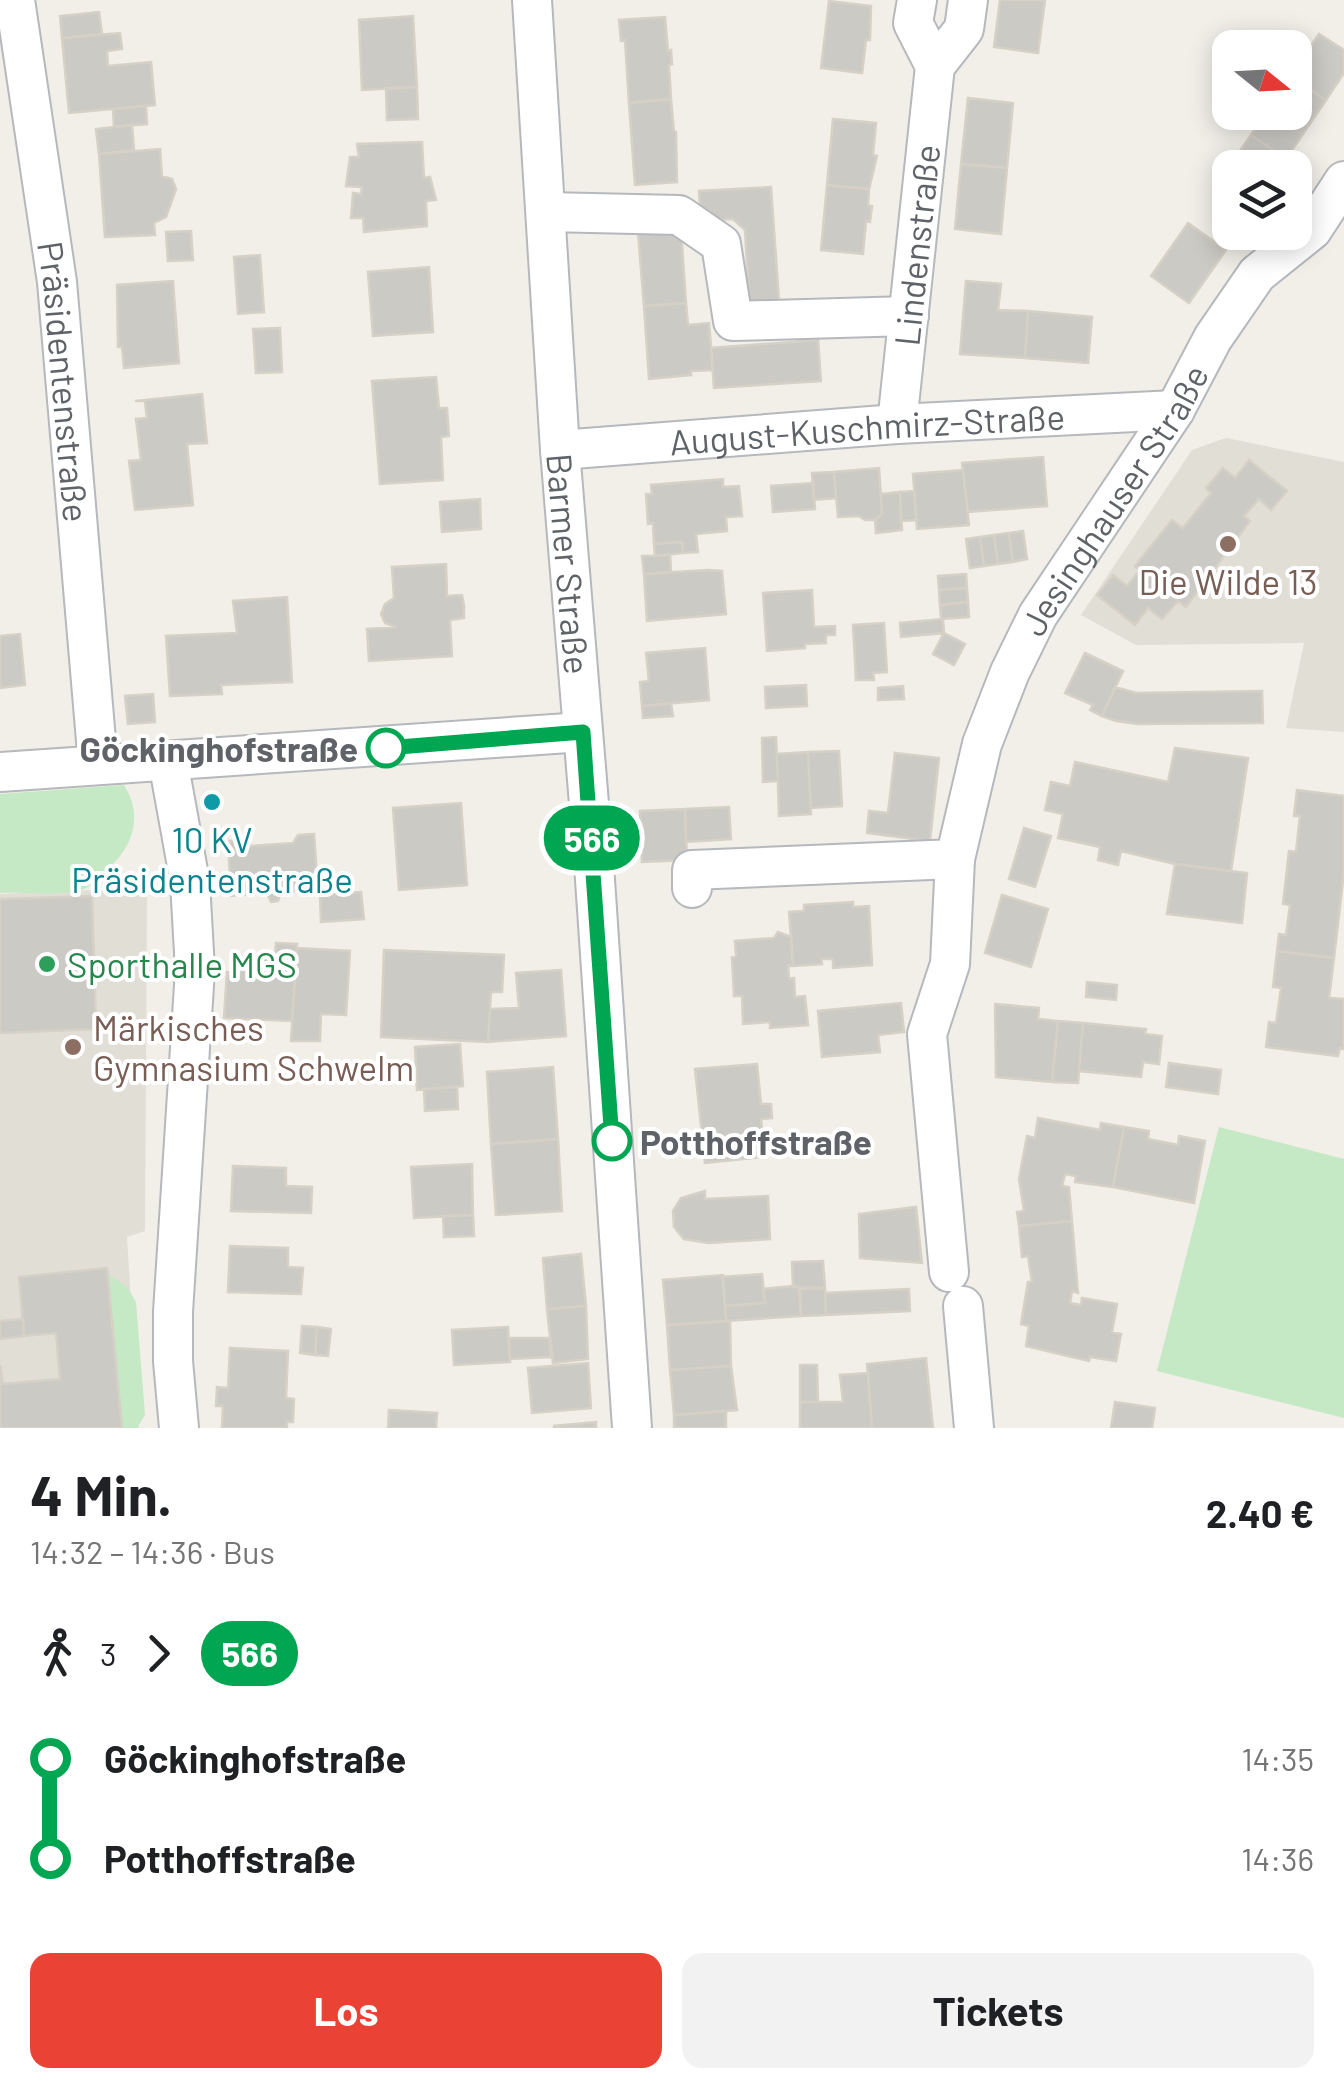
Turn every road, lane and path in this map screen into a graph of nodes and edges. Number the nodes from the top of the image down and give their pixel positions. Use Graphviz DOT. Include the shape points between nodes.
graph roads {
  1 [pos="15,0"];
  2 [pos="532,0"];
  3 [pos="916,0"];
  4 [pos="968,0"];
  5 [pos="935,66"];
  6 [pos="1344,181"];
  7 [pos="547,212"];
  8 [pos="909,316"];
  9 [pos="1176,410"];
  10 [pos="898,424"];
  11 [pos="560,450"];
  12 [pos="583,732"];
  13 [pos="168,761"];
  14 [pos="98,764"];
  15 [pos="0,772"];
  16 [pos="955,859"];
  17 [pos="692,888"];
  18 [pos="179,1428"];
  19 [pos="632,1428"];
  20 [pos="974,1428"];
  1 -- 14 [label="street, Präsidentenstraße" via="56,282"];
  2 -- 7 [label="street, Barmer Straße"];
  3 -- 5 [label="street" via="914,24"];
  4 -- 5 [label="street" via="964,29"];
  5 -- 8 [label="street, Lindenstraße"];
  6 -- 9 [label="street, Jesinghauser Straße" via="1312,230 1257,274 1213,338"];
  7 -- 8 [label="street" via="679,214 721,244 733,321"];
  7 -- 11 [label="street, Barmer Straße"];
  8 -- 10 [label="street, Lindenstraße"];
  9 -- 10 [label="street, August-Kuschmirz-Straße"];
  9 -- 16 [label="street, Jesinghauser Straße" via="1031,629 982,744"];
  10 -- 11 [label="street, August-Kuschmirz-Straße"];
  11 -- 12 [label="street, Barmer Straße"];
  12 -- 13 [label="street"];
  12 -- 19 [label="street, Barmer Straße"];
  13 -- 14 [label="street"];
  13 -- 18 [label="street" via="190,882 195,970 174,1295"];
  14 -- 15 [label="street"];
  16 -- 17 [label="street" via="692,870"];
  16 -- 20 [label="street, Jesinghauser Straße" via="950,964 928,1034"];
}
